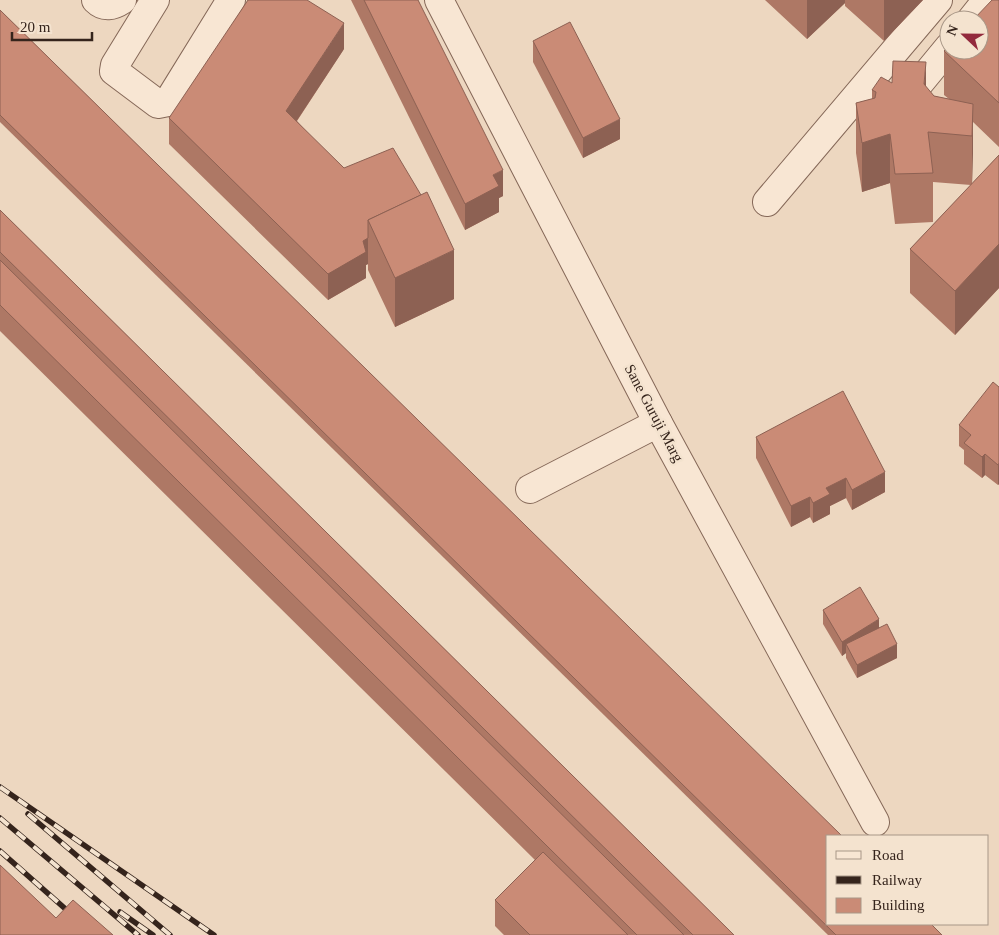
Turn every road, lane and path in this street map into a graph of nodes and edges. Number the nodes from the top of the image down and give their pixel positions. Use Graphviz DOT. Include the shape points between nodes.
graph roads {
  1 [pos="96,0"];
  2 [pos="122,0"];
  3 [pos="154,0"];
  4 [pos="231,0"];
  5 [pos="439,0"];
  6 [pos="938,0"];
  7 [pos="987,0"];
  8 [pos="979,10"];
  9 [pos="939,59"];
  10 [pos="907,98"];
  11 [pos="767,202"];
  12 [pos="658,422"];
  13 [pos="530,489"];
  14 [pos="875,822"];
  1 -- 2 [label="street" via="106,6"];
  3 -- 4 [label="street" via="114,71 163,105 168,102"];
  5 -- 12 [label="street, Sane Guruji Marg"];
  6 -- 11 [label="street"];
  7 -- 8 [label="street"];
  9 -- 10 [label="street"];
  12 -- 13 [label="street"];
  12 -- 14 [label="street, Sane Guruji Marg"];
}
